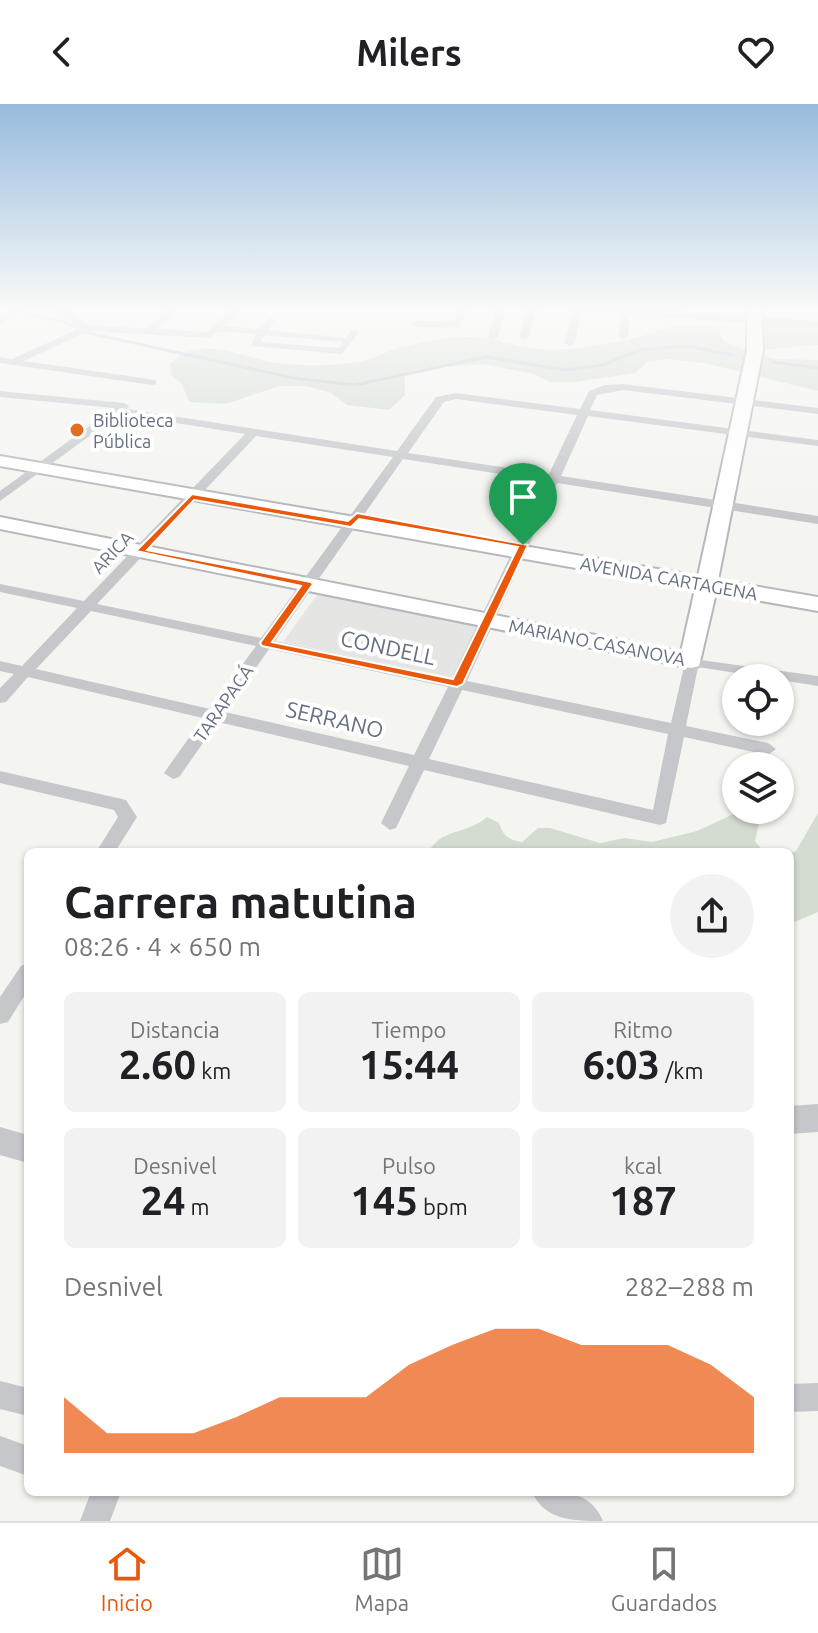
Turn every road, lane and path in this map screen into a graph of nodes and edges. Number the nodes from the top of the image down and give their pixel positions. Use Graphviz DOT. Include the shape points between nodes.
graph roads {
  1 [pos="101,374"];
  2 [pos="750,374"];
  3 [pos="152,382"];
  4 [pos="0,394"];
  5 [pos="744,401"];
  6 [pos="122,409"];
  7 [pos="584,411"];
  8 [pos="818,411"];
  9 [pos="736,431"];
  10 [pos="253,432"];
  11 [pos="818,443"];
  12 [pos="0,454"];
  13 [pos="400,455"];
  14 [pos="0,461"];
  15 [pos="43,465"];
  16 [pos="554,479"];
  17 [pos="196,492"];
  18 [pos="0,497"];
  19 [pos="722,505"];
  20 [pos="354,520"];
  21 [pos="818,520"];
  22 [pos="0,523"];
  23 [pos="522,549"];
  24 [pos="141,551"];
  25 [pos="707,580"];
  26 [pos="308,584"];
  27 [pos="0,588"];
  28 [pos="818,595"];
  29 [pos="818,604"];
  30 [pos="88,606"];
  31 [pos="488,620"];
  32 [pos="265,643"];
  33 [pos="691,661"];
  34 [pos="0,666"];
  35 [pos="25,672"];
  36 [pos="818,681"];
  37 [pos="457,684"];
  38 [pos="0,698"];
  39 [pos="214,716"];
  40 [pos="677,730"];
  41 [pos="768,749"];
  42 [pos="419,763"];
  43 [pos="173,773"];
  44 [pos="0,777"];
  45 [pos="390,823"];
  46 [pos="108,848"];
  47 [pos="24,978"];
  48 [pos="0,1015"];
  49 [pos="818,1118"];
  50 [pos="794,1120"];
  51 [pos="0,1141"];
  52 [pos="24,1148"];
  53 [pos="0,1395"];
  54 [pos="818,1397"];
  55 [pos="794,1398"];
  56 [pos="24,1401"];
  57 [pos="0,1451"];
  58 [pos="24,1460"];
  59 [pos="104,1496"];
  60 [pos="553,1496"];
  61 [pos="95,1521"];
  62 [pos="588,1521"];
  1 -- 3 [label="street"];
  2 -- 5 [label="main road"];
  4 -- 6 [label="street"];
  5 -- 7 [label="street" via="623,387 591,395"];
  5 -- 8 [label="street"];
  5 -- 9 [label="main road"];
  6 -- 10 [label="street"];
  6 -- 15 [label="street"];
  7 -- 9 [label="street"];
  7 -- 13 [label="street, TARAPACÁ" via="456,396 440,399"];
  7 -- 16 [label="street"];
  9 -- 11 [label="street"];
  9 -- 19 [label="main road"];
  10 -- 13 [label="street"];
  10 -- 17 [label="street, ARICA"];
  12 -- 15 [label="main road, AVENIDA CARTAGENA"];
  13 -- 16 [label="street"];
  13 -- 20 [label="street, TARAPACÁ"];
  14 -- 15 [label="main road, AVENIDA CARTAGENA"];
  15 -- 17 [label="main road, AVENIDA CARTAGENA"];
  15 -- 18 [label="street"];
  16 -- 19 [label="street"];
  16 -- 23 [label="street"];
  17 -- 20 [label="main road, AVENIDA CARTAGENA"];
  17 -- 24 [label="street, ARICA"];
  19 -- 21 [label="street"];
  19 -- 25 [label="main road"];
  20 -- 23 [label="main road, AVENIDA CARTAGENA"];
  20 -- 26 [label="street, TARAPACÁ"];
  22 -- 24 [label="main road, MARIANO CASANOVA"];
  23 -- 25 [label="main road, AVENIDA CARTAGENA"];
  23 -- 31 [label="street"];
  24 -- 26 [label="main road, MARIANO CASANOVA"];
  24 -- 30 [label="street, ARICA"];
  25 -- 28 [label="main road, AVENIDA CARTAGENA"];
  25 -- 29 [label="main road, AVENIDA CARTAGENA"];
  25 -- 33 [label="main road"];
  26 -- 31 [label="main road, MARIANO CASANOVA"];
  26 -- 32 [label="street, TARAPACÁ"];
  27 -- 30 [label="street, CONDELL"];
  30 -- 32 [label="street, CONDELL"];
  30 -- 35 [label="street, ARICA"];
  31 -- 33 [label="main road, MARIANO CASANOVA"];
  31 -- 37 [label="street"];
  32 -- 37 [label="street, CONDELL"];
  32 -- 39 [label="street, TARAPACÁ"];
  33 -- 36 [label="street, MARIANO CASANOVA"];
  33 -- 40 [label="street"];
  34 -- 35 [label="street, SERRANO"];
  35 -- 38 [label="street, ARICA"];
  35 -- 39 [label="street, SERRANO"];
  37 -- 40 [label="street, CONDELL"];
  37 -- 42 [label="street"];
  39 -- 42 [label="street, SERRANO"];
  39 -- 43 [label="street, TARAPACÁ"];
  40 -- 41 [label="street, CONDELL"];
  40 -- 42 [label="street, SERRANO" via="660,818"];
  42 -- 45 [label="street"];
  44 -- 46 [label="street" via="120,805 128,817"];
  47 -- 48 [label="street"];
  49 -- 50 [label="street"];
  51 -- 52 [label="street"];
  53 -- 56 [label="street"];
  54 -- 55 [label="street"];
  57 -- 58 [label="street"];
  59 -- 61 [label="street"];
  60 -- 62 [label="street"];
}
